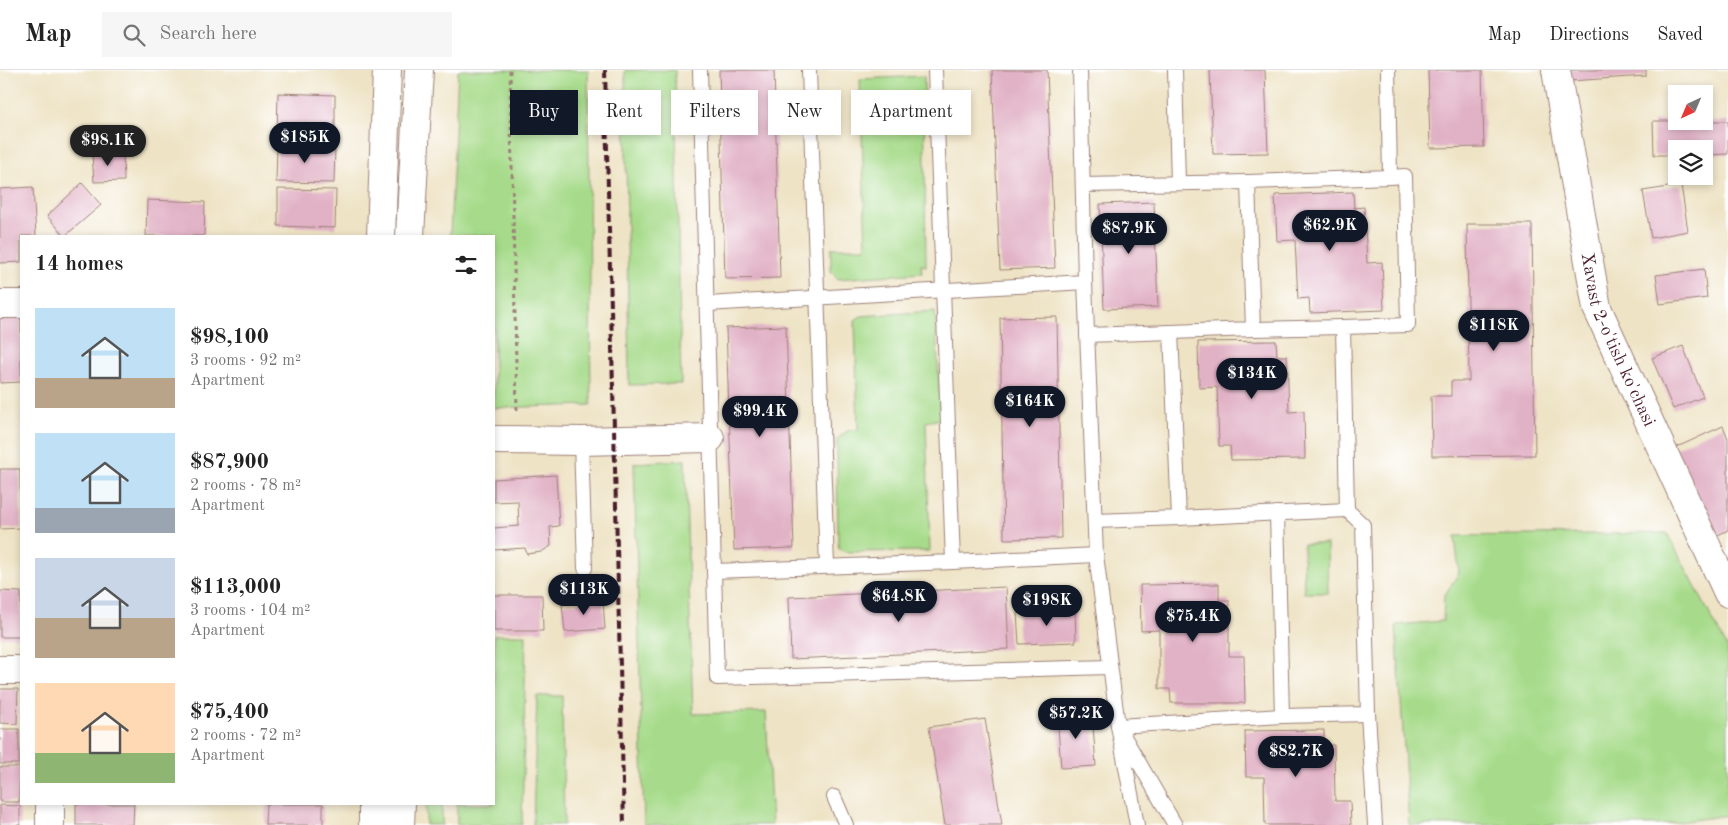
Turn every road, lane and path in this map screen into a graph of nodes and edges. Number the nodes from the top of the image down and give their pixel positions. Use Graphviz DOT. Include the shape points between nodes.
graph roads {
  1 [pos="387,70"];
  2 [pos="419,70"];
  3 [pos="510,70"];
  4 [pos="700,70"];
  5 [pos="809,70"];
  6 [pos="935,70"];
  7 [pos="1080,70"];
  8 [pos="1175,70"];
  9 [pos="1388,70"];
  10 [pos="1556,70"];
  11 [pos="1390,176"];
  12 [pos="1248,182"];
  13 [pos="1178,183"];
  14 [pos="1083,185"];
  15 [pos="381,235"];
  16 [pos="410,235"];
  17 [pos="1085,282"];
  18 [pos="943,290"];
  19 [pos="818,298"];
  20 [pos="0,304"];
  21 [pos="20,304"];
  22 [pos="707,304"];
  23 [pos="1343,327"];
  24 [pos="1253,329"];
  25 [pos="1171,332"];
  26 [pos="1087,334"];
  27 [pos="517,413"];
  28 [pos="710,438"];
  29 [pos="495,440"];
  30 [pos="581,441"];
  31 [pos="1347,510"];
  32 [pos="1277,513"];
  33 [pos="1179,518"];
  34 [pos="1095,521"];
  35 [pos="1096,555"];
  36 [pos="953,562"];
  37 [pos="827,566"];
  38 [pos="585,568"];
  39 [pos="714,571"];
  40 [pos="1728,593"];
  41 [pos="1110,667"];
  42 [pos="0,670"];
  43 [pos="20,670"];
  44 [pos="1368,714"];
  45 [pos="1282,716"];
  46 [pos="1118,726"];
  47 [pos="834,797"];
  48 [pos="50,805"];
  49 [pos="373,805"];
  50 [pos="401,805"];
  51 [pos="50,825"];
  52 [pos="372,825"];
  53 [pos="400,825"];
  54 [pos="846,825"];
  55 [pos="1137,825"];
  56 [pos="1175,825"];
  57 [pos="1375,825"];
  1 -- 15 [label="street"];
  2 -- 16 [label="street"];
  3 -- 27 [label="path"];
  4 -- 22 [label="lane"];
  5 -- 19 [label="lane"];
  6 -- 18 [label="lane"];
  7 -- 14 [label="lane"];
  8 -- 13 [label="lane"];
  9 -- 11 [label="lane"];
  10 -- 40 [label="street, Xavast 2-o'tish ko'chasi" via="1597,308"];
  11 -- 12 [label="lane"];
  11 -- 23 [label="lane" via="1405,176 1408,325"];
  12 -- 13 [label="lane"];
  12 -- 24 [label="lane"];
  13 -- 14 [label="lane"];
  14 -- 17 [label="lane"];
  17 -- 18 [label="lane"];
  17 -- 26 [label="lane"];
  18 -- 19 [label="lane"];
  18 -- 36 [label="lane"];
  19 -- 22 [label="lane"];
  19 -- 37 [label="lane"];
  20 -- 21 [label="street"];
  22 -- 28 [label="lane"];
  23 -- 24 [label="lane"];
  23 -- 31 [label="lane"];
  24 -- 25 [label="lane"];
  25 -- 26 [label="lane"];
  25 -- 33 [label="lane"];
  26 -- 34 [label="lane"];
  28 -- 30 [label="street"];
  28 -- 39 [label="lane"];
  29 -- 30 [label="street"];
  30 -- 38 [label="lane"];
  31 -- 32 [label="lane"];
  31 -- 44 [label="lane" via="1363,525"];
  32 -- 33 [label="lane"];
  32 -- 45 [label="lane"];
  33 -- 34 [label="lane"];
  34 -- 35 [label="lane"];
  35 -- 36 [label="lane"];
  35 -- 41 [label="lane"];
  36 -- 37 [label="lane"];
  37 -- 39 [label="lane"];
  39 -- 41 [label="lane" via="718,678"];
  41 -- 46 [label="lane"];
  42 -- 43 [label="street"];
  44 -- 45 [label="lane"];
  44 -- 57 [label="lane"];
  45 -- 46 [label="lane"];
  46 -- 55 [label="lane"];
  46 -- 56 [label="lane"];
  47 -- 54 [label="lane"];
  48 -- 51 [label="street"];
  49 -- 52 [label="street"];
  50 -- 53 [label="street"];
}
